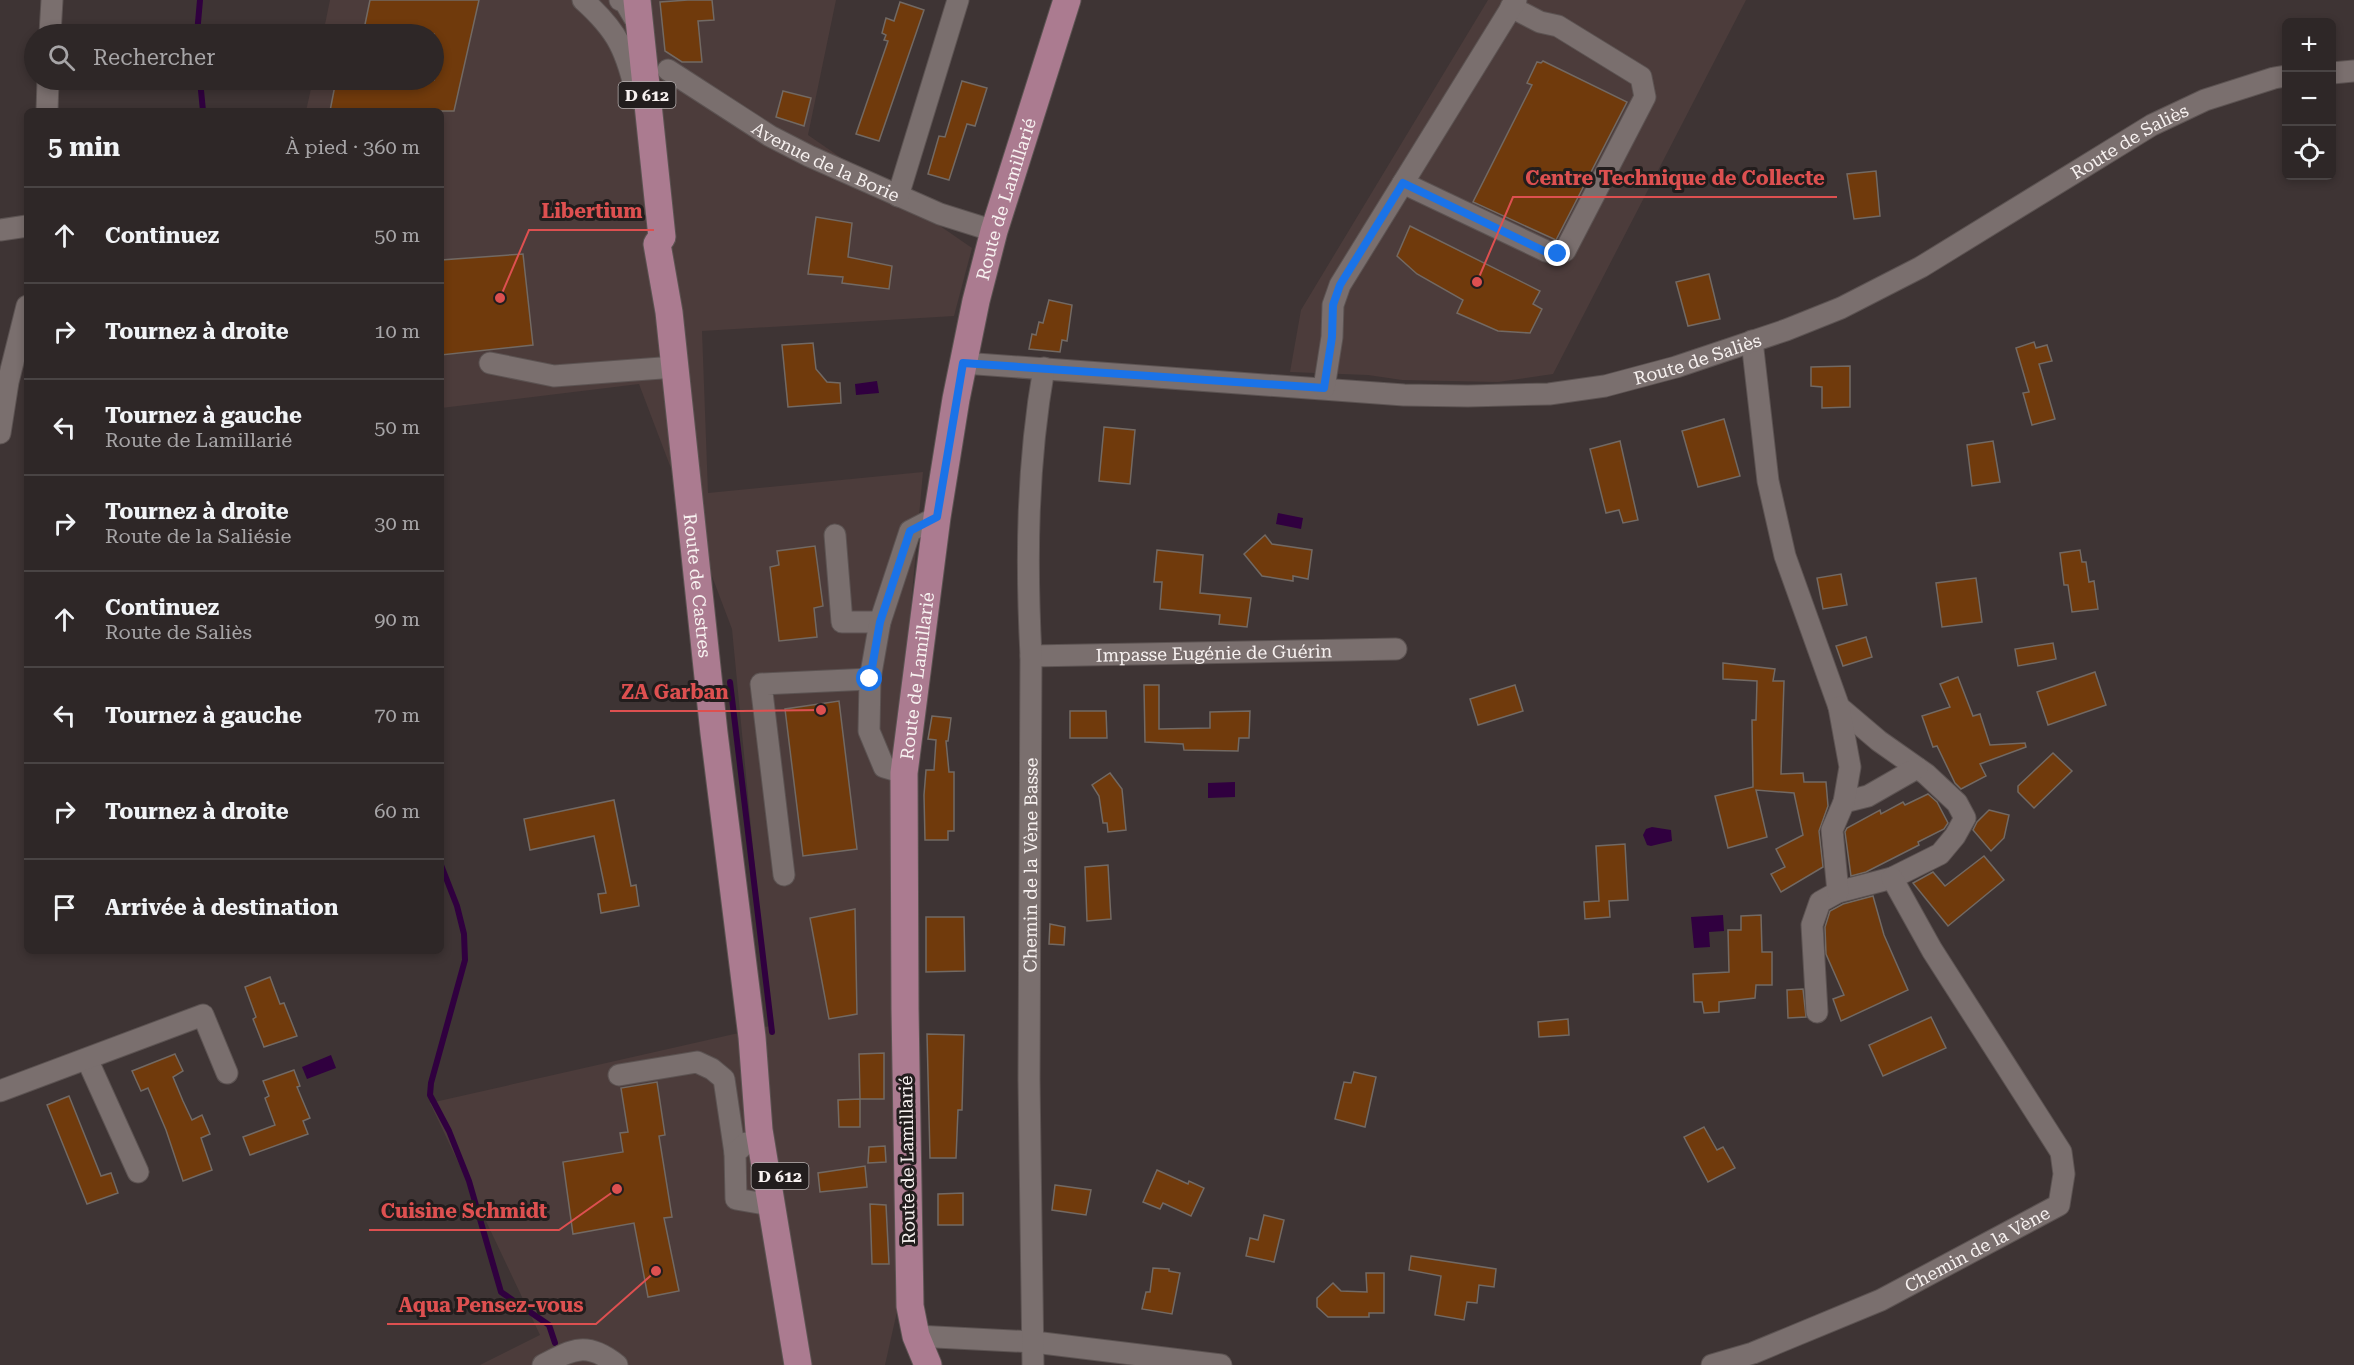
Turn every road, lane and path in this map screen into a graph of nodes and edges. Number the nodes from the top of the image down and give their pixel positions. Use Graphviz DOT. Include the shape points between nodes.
graph roads {
  1 [pos="52,0"];
  2 [pos="583,0"];
  3 [pos="620,0"];
  4 [pos="958,0"];
  5 [pos="1067,0"];
  6 [pos="1513,4"];
  7 [pos="638,13"];
  8 [pos="51,24"];
  9 [pos="668,69"];
  10 [pos="2354,71"];
  11 [pos="2336,73"];
  12 [pos="2282,77"];
  13 [pos="48,90"];
  14 [pos="47,108"];
  15 [pos="655,164"];
  16 [pos="1403,183"];
  17 [pos="898,196"];
  18 [pos="24,226"];
  19 [pos="0,230"];
  20 [pos="994,231"];
  21 [pos="24,316"];
  22 [pos="1752,341"];
  23 [pos="490,363"];
  24 [pos="963,363"];
  25 [pos="675,367"];
  26 [pos="1044,368"];
  27 [pos="4,383"];
  28 [pos="1324,388"];
  29 [pos="0,433"];
  30 [pos="937,517"];
  31 [pos="835,535"];
  32 [pos="880,622"];
  33 [pos="1396,649"];
  34 [pos="1031,656"];
  35 [pos="870,679"];
  36 [pos="1839,707"];
  37 [pos="1917,768"];
  38 [pos="904,773"];
  39 [pos="1844,802"];
  40 [pos="784,875"];
  41 [pos="1892,878"];
  42 [pos="1838,892"];
  43 [pos="1816,1012"];
  44 [pos="752,1037"];
  45 [pos="87,1059"];
  46 [pos="227,1073"];
  47 [pos="619,1075"];
  48 [pos="0,1091"];
  49 [pos="759,1131"];
  50 [pos="735,1153"];
  51 [pos="138,1172"];
  52 [pos="771,1205"];
  53 [pos="916,1336"];
  54 [pos="1034,1342"];
  55 [pos="543,1365"];
  56 [pos="617,1365"];
  57 [pos="798,1365"];
  58 [pos="813,1365"];
  59 [pos="928,1365"];
  60 [pos="1033,1365"];
  61 [pos="1221,1365"];
  62 [pos="1712,1365"];
  1 -- 8 [label="street"];
  2 -- 15 [label="street" via="617,36 628,59"];
  3 -- 7 [label="street"];
  4 -- 17 [label="street"];
  5 -- 20 [label="main road, Route de Lamillarié"];
  6 -- 16 [label="street"];
  6 -- 16 [label="street" via="1540,22 1558,26 1641,77 1645,97 1566,251 1546,252"];
  7 -- 15 [label="main road, Route de Castres / D 612"];
  9 -- 17 [label="street, Avenue de la Borie" via="770,136"];
  10 -- 11 [label="street"];
  12 -- 22 [label="street, Route de Saliès" via="2205,99 2152,125 1921,267 1841,308"];
  13 -- 14 [label="street"];
  15 -- 25 [label="main road, Route de Castres / D 612" via="662,237 657,244"];
  16 -- 28 [label="street" via="1340,285 1333,305"];
  17 -- 20 [label="street, Avenue de la Borie"];
  18 -- 19 [label="street"];
  20 -- 24 [label="main road, Route de Lamillarié"];
  21 -- 27 [label="street"];
  22 -- 28 [label="street, Route de Saliès" via="1605,386 1549,394 1425,396"];
  22 -- 36 [label="street" via="1768,481 1785,556"];
  23 -- 25 [label="street" via="554,376"];
  24 -- 26 [label="street, Route de Saliès"];
  24 -- 30 [label="main road, Route de Lamillarié"];
  25 -- 44 [label="main road, Route de Castres / D 612" via="714,733"];
  26 -- 28 [label="street, Route de Saliès"];
  26 -- 34 [label="street, Chemin de la Vène Basse" via="1034,426 1030,491"];
  27 -- 29 [label="street"];
  30 -- 32 [label="street" via="910,531"];
  30 -- 38 [label="main road, Route de Lamillarié"];
  31 -- 32 [label="street" via="842,622"];
  32 -- 35 [label="street"];
  33 -- 34 [label="street, Impasse Eugénie de Guérin"];
  34 -- 54 [label="street, Chemin de la Vène Basse" via="1029,1079"];
  35 -- 38 [label="street" via="869,731 884,767"];
  35 -- 40 [label="street" via="761,684"];
  36 -- 37 [label="street"];
  36 -- 39 [label="street" via="1850,767"];
  37 -- 39 [label="street" via="1868,796"];
  37 -- 41 [label="street" via="1957,803 1965,818 1940,854"];
  38 -- 53 [label="main road, Route de Lamillarié" via="908,1243 910,1306"];
  39 -- 42 [label="street" via="1832,830"];
  41 -- 42 [label="street"];
  41 -- 62 [label="street, Chemin de la Vène" via="1932,950 2061,1152 2064,1174 2059,1205 1881,1300 1753,1353"];
  42 -- 43 [label="street" via="1820,902 1812,925"];
  44 -- 49 [label="main road, Route de Castres / D 612"];
  44 -- 58 [label="main road, Route de Castres / D 612" via="788,1212"];
  45 -- 46 [label="street" via="203,1015"];
  45 -- 48 [label="street"];
  45 -- 51 [label="street"];
  47 -- 50 [label="street" via="696,1062 711,1069 724,1079"];
  49 -- 50 [label="street"];
  49 -- 52 [label="main road, Route de Castres / D 612"];
  50 -- 52 [label="street" via="736,1199"];
  52 -- 57 [label="main road, Route de Castres / D 612"];
  53 -- 54 [label="street"];
  53 -- 59 [label="main road, Route de Lamillarié"];
  54 -- 60 [label="street, Chemin de la Vène Basse"];
  54 -- 61 [label="street"];
  55 -- 56 [label="street" via="573,1350 595,1351"];
}
